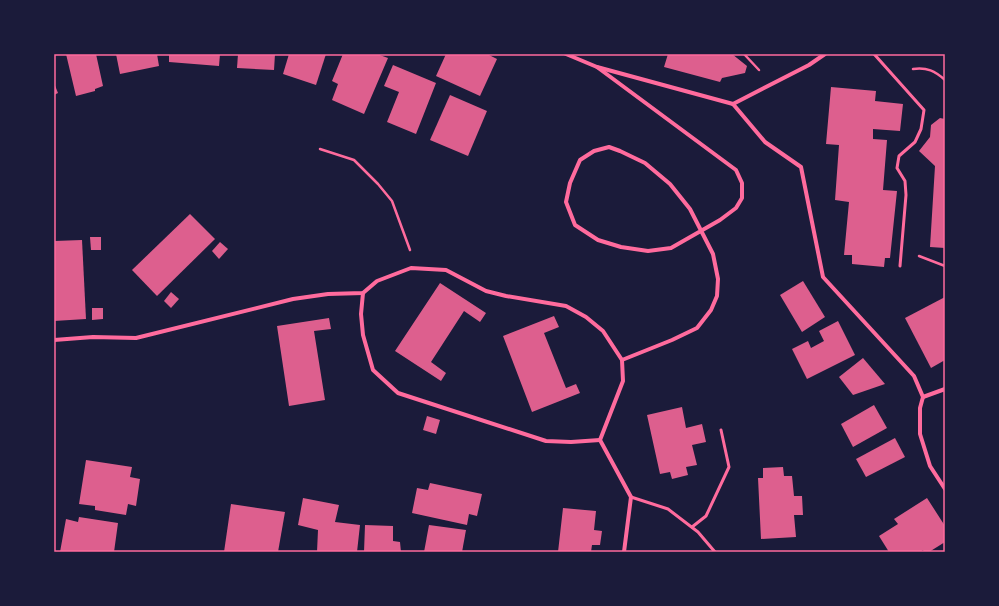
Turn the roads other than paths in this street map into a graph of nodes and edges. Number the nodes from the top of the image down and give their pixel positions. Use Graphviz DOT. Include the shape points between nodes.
graph roads {
  1 [pos="566,54"];
  2 [pos="825,54"];
  3 [pos="874,54"];
  4 [pos="597,67"];
  5 [pos="733,104"];
  6 [pos="900,266"];
  7 [pos="363,293"];
  8 [pos="54,340"];
  9 [pos="622,360"];
  10 [pos="945,389"];
  11 [pos="923,396"];
  12 [pos="721,430"];
  13 [pos="600,440"];
  14 [pos="945,489"];
  15 [pos="631,497"];
  16 [pos="692,527"];
  17 [pos="624,552"];
  18 [pos="715,552"];
  1 -- 4 [label="street"];
  2 -- 5 [label="street" via="809,65"];
  3 -- 6 [label="lane" via="924,110 915,142 899,156 897,168 905,181 906,195"];
  4 -- 5 [label="street"];
  4 -- 9 [label="street" via="736,170 742,183 742,198 736,208 720,220 671,248 648,251 598,240 575,225 566,202 570,183 580,160 594,151 609,147 645,163 670,184 690,209 713,254 718,279 717,296 711,310 697,328"];
  5 -- 11 [label="street" via="765,142 802,167 823,277 914,376"];
  7 -- 8 [label="street" via="293,299 136,338 93,337"];
  7 -- 9 [label="street" via="377,281 411,268 446,270 486,291 566,306 586,317 603,331"];
  7 -- 13 [label="street" via="363,335 373,370 398,393 546,441"];
  9 -- 13 [label="street" via="623,381"];
  10 -- 11 [label="street"];
  11 -- 14 [label="street" via="920,408 920,434 930,466"];
  12 -- 16 [label="lane" via="729,467 706,516"];
  13 -- 15 [label="street"];
  15 -- 16 [label="lane" via="668,509"];
  15 -- 17 [label="street"];
  16 -- 18 [label="lane"];
}
